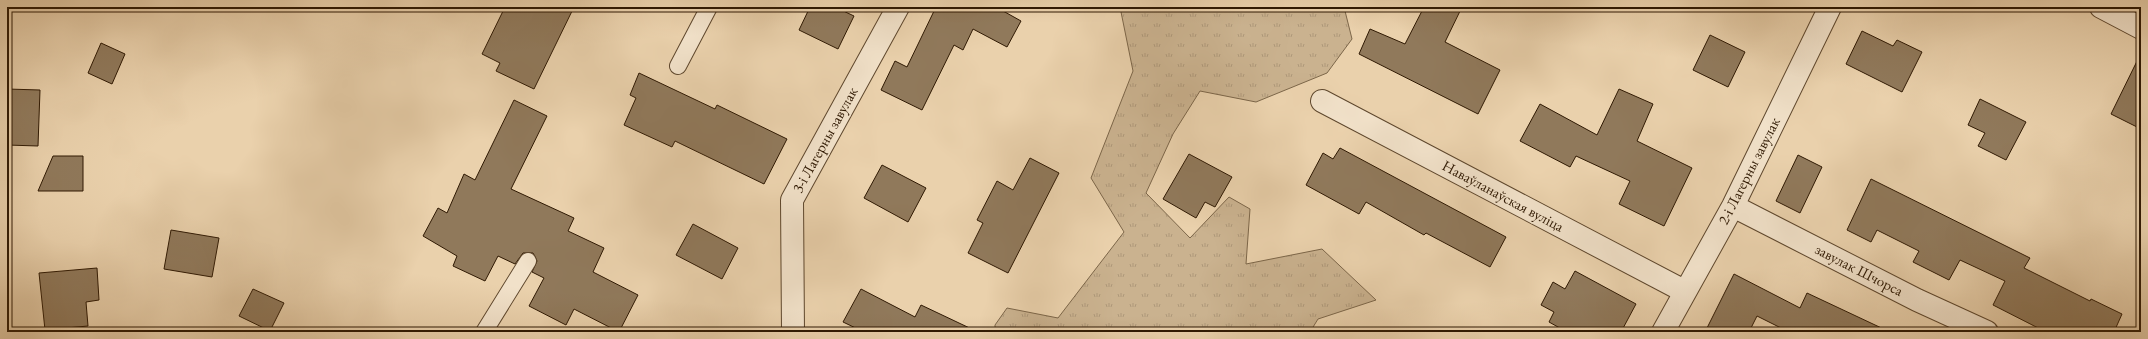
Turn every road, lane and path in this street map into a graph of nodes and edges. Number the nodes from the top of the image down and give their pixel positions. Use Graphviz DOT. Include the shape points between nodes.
graph roads {
  1 [pos="708,7"];
  2 [pos="898,7"];
  3 [pos="1830,7"];
  4 [pos="2101,7"];
  5 [pos="2141,28"];
  6 [pos="678,66"];
  7 [pos="1322,101"];
  8 [pos="1734,206"];
  9 [pos="528,261"];
  10 [pos="1684,291"];
  11 [pos="484,332"];
  12 [pos="793,332"];
  13 [pos="1663,332"];
  14 [pos="1987,332"];
  1 -- 6 [label="lane"];
  2 -- 12 [label="street, 3-і Лагерны завулак" via="792,200"];
  3 -- 8 [label="street, 2-і Лагерны завулак"];
  4 -- 5 [label="street"];
  7 -- 10 [label="street, Наваўланаўская вуліца"];
  8 -- 10 [label="street, 2-і Лагерны завулак"];
  8 -- 14 [label="street, завулак Шчорса" via="1917,300"];
  9 -- 11 [label="lane"];
  10 -- 13 [label="street, 2-і Лагерны завулак"];
}
